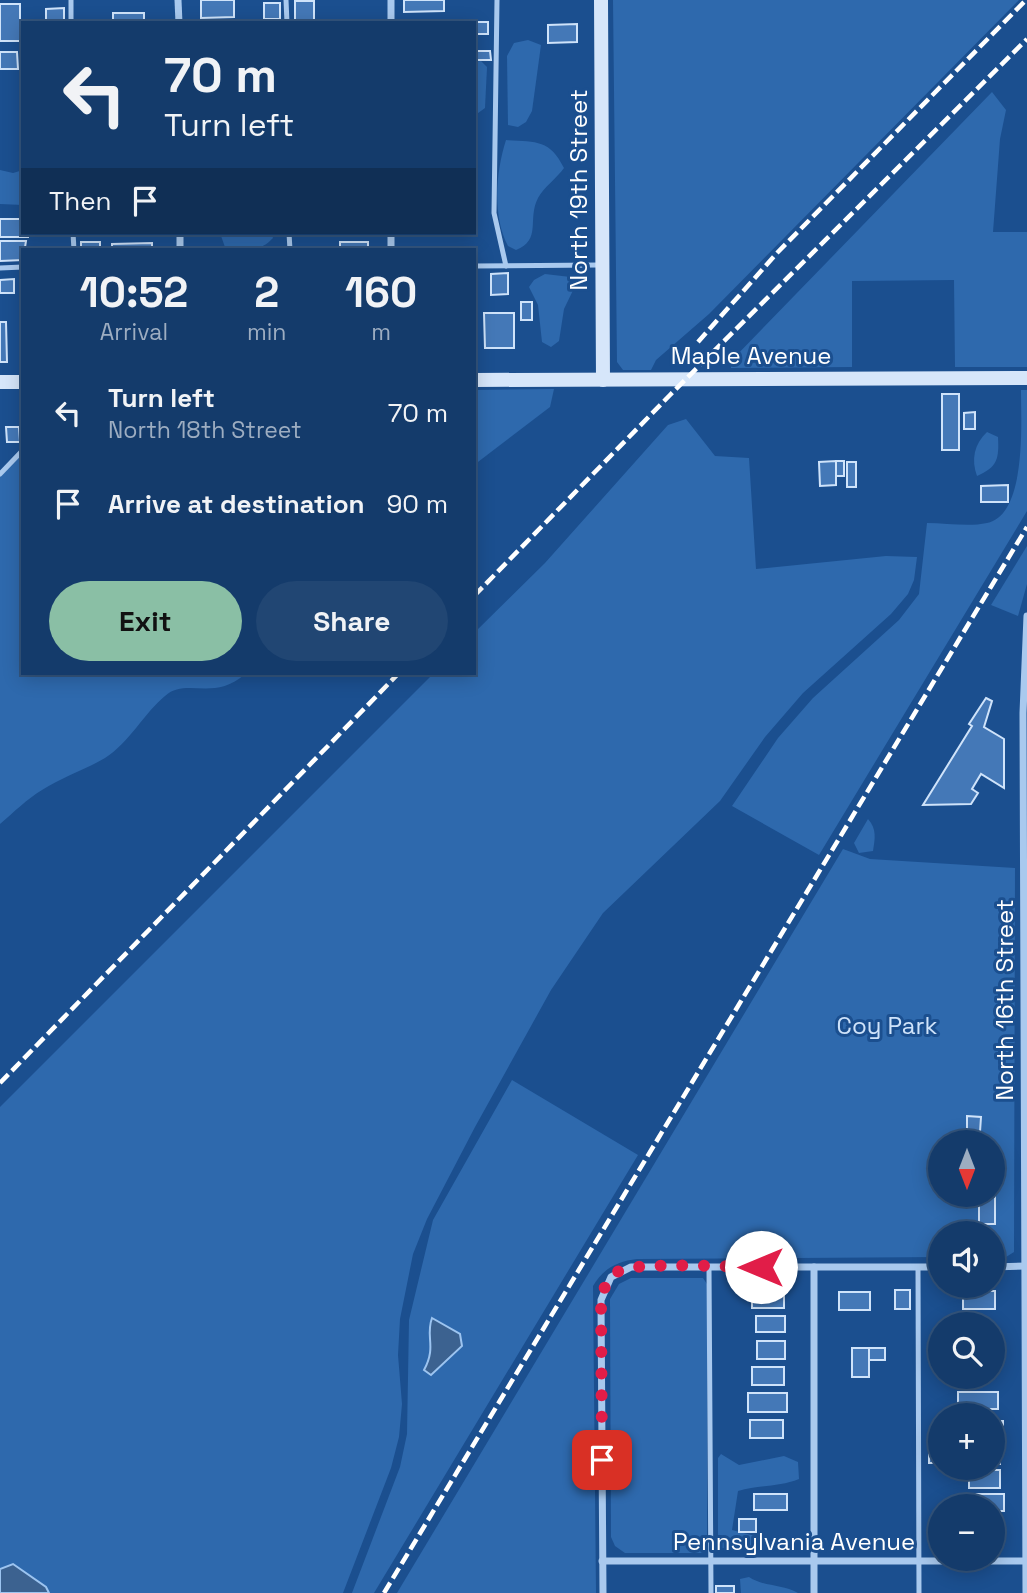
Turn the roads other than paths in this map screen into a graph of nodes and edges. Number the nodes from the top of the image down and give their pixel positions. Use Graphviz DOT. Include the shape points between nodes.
graph roads {
  1 [pos="71,0"];
  2 [pos="178,0"];
  3 [pos="286,0"];
  4 [pos="391,0"];
  5 [pos="497,0"];
  6 [pos="601,0"];
  7 [pos="71,21"];
  8 [pos="179,21"];
  9 [pos="287,21"];
  10 [pos="391,21"];
  11 [pos="603,265"];
  12 [pos="476,266"];
  13 [pos="506,266"];
  14 [pos="21,267"];
  15 [pos="0,268"];
  16 [pos="1027,379"];
  17 [pos="476,380"];
  18 [pos="603,380"];
  19 [pos="0,382"];
  20 [pos="21,382"];
  21 [pos="21,452"];
  22 [pos="0,474"];
  23 [pos="1027,616"];
  24 [pos="1025,713"];
  25 [pos="1025,822"];
  26 [pos="1025,933"];
  27 [pos="1026,1044"];
  28 [pos="1026,1154"];
  29 [pos="1026,1266"];
  30 [pos="709,1267"];
  31 [pos="814,1267"];
  32 [pos="918,1267"];
  33 [pos="928,1267"];
  34 [pos="1005,1267"];
  35 [pos="603,1561"];
  36 [pos="711,1561"];
  37 [pos="814,1561"];
  38 [pos="919,1561"];
  39 [pos="1026,1561"];
  40 [pos="603,1593"];
  41 [pos="711,1593"];
  42 [pos="814,1593"];
  43 [pos="919,1593"];
  44 [pos="1026,1593"];
  1 -- 7 [label="lane"];
  2 -- 8 [label="street"];
  3 -- 9 [label="lane"];
  4 -- 10 [label="street"];
  5 -- 13 [label="lane" via="494,213"];
  6 -- 11 [label="main road, North 19th Street"];
  11 -- 13 [label="lane"];
  11 -- 18 [label="main road, North 19th Street"];
  12 -- 13 [label="lane"];
  14 -- 15 [label="lane"];
  16 -- 18 [label="main road, Maple Avenue"];
  17 -- 18 [label="main road, Maple Avenue"];
  19 -- 20 [label="main road"];
  21 -- 22 [label="lane"];
  23 -- 24 [label="street, North 16th Street"];
  24 -- 25 [label="street, North 16th Street"];
  25 -- 26 [label="street, North 16th Street"];
  26 -- 27 [label="street, North 16th Street"];
  27 -- 28 [label="street, North 16th Street"];
  28 -- 29 [label="street, North 16th Street"];
  29 -- 34 [label="street"];
  29 -- 39 [label="street, North 16th Street"];
  30 -- 31 [label="street"];
  30 -- 35 [label="street" via="631,1267 611,1277 604,1287"];
  30 -- 36 [label="lane"];
  31 -- 32 [label="street"];
  31 -- 37 [label="street"];
  32 -- 33 [label="street"];
  32 -- 38 [label="lane"];
  35 -- 36 [label="street, Pennsylvania Avenue"];
  35 -- 40 [label="street"];
  36 -- 37 [label="street, Pennsylvania Avenue"];
  36 -- 41 [label="lane"];
  37 -- 38 [label="street, Pennsylvania Avenue"];
  37 -- 42 [label="street"];
  38 -- 39 [label="street, Pennsylvania Avenue"];
  38 -- 43 [label="lane"];
  39 -- 44 [label="street, North 16th Street"];
}
